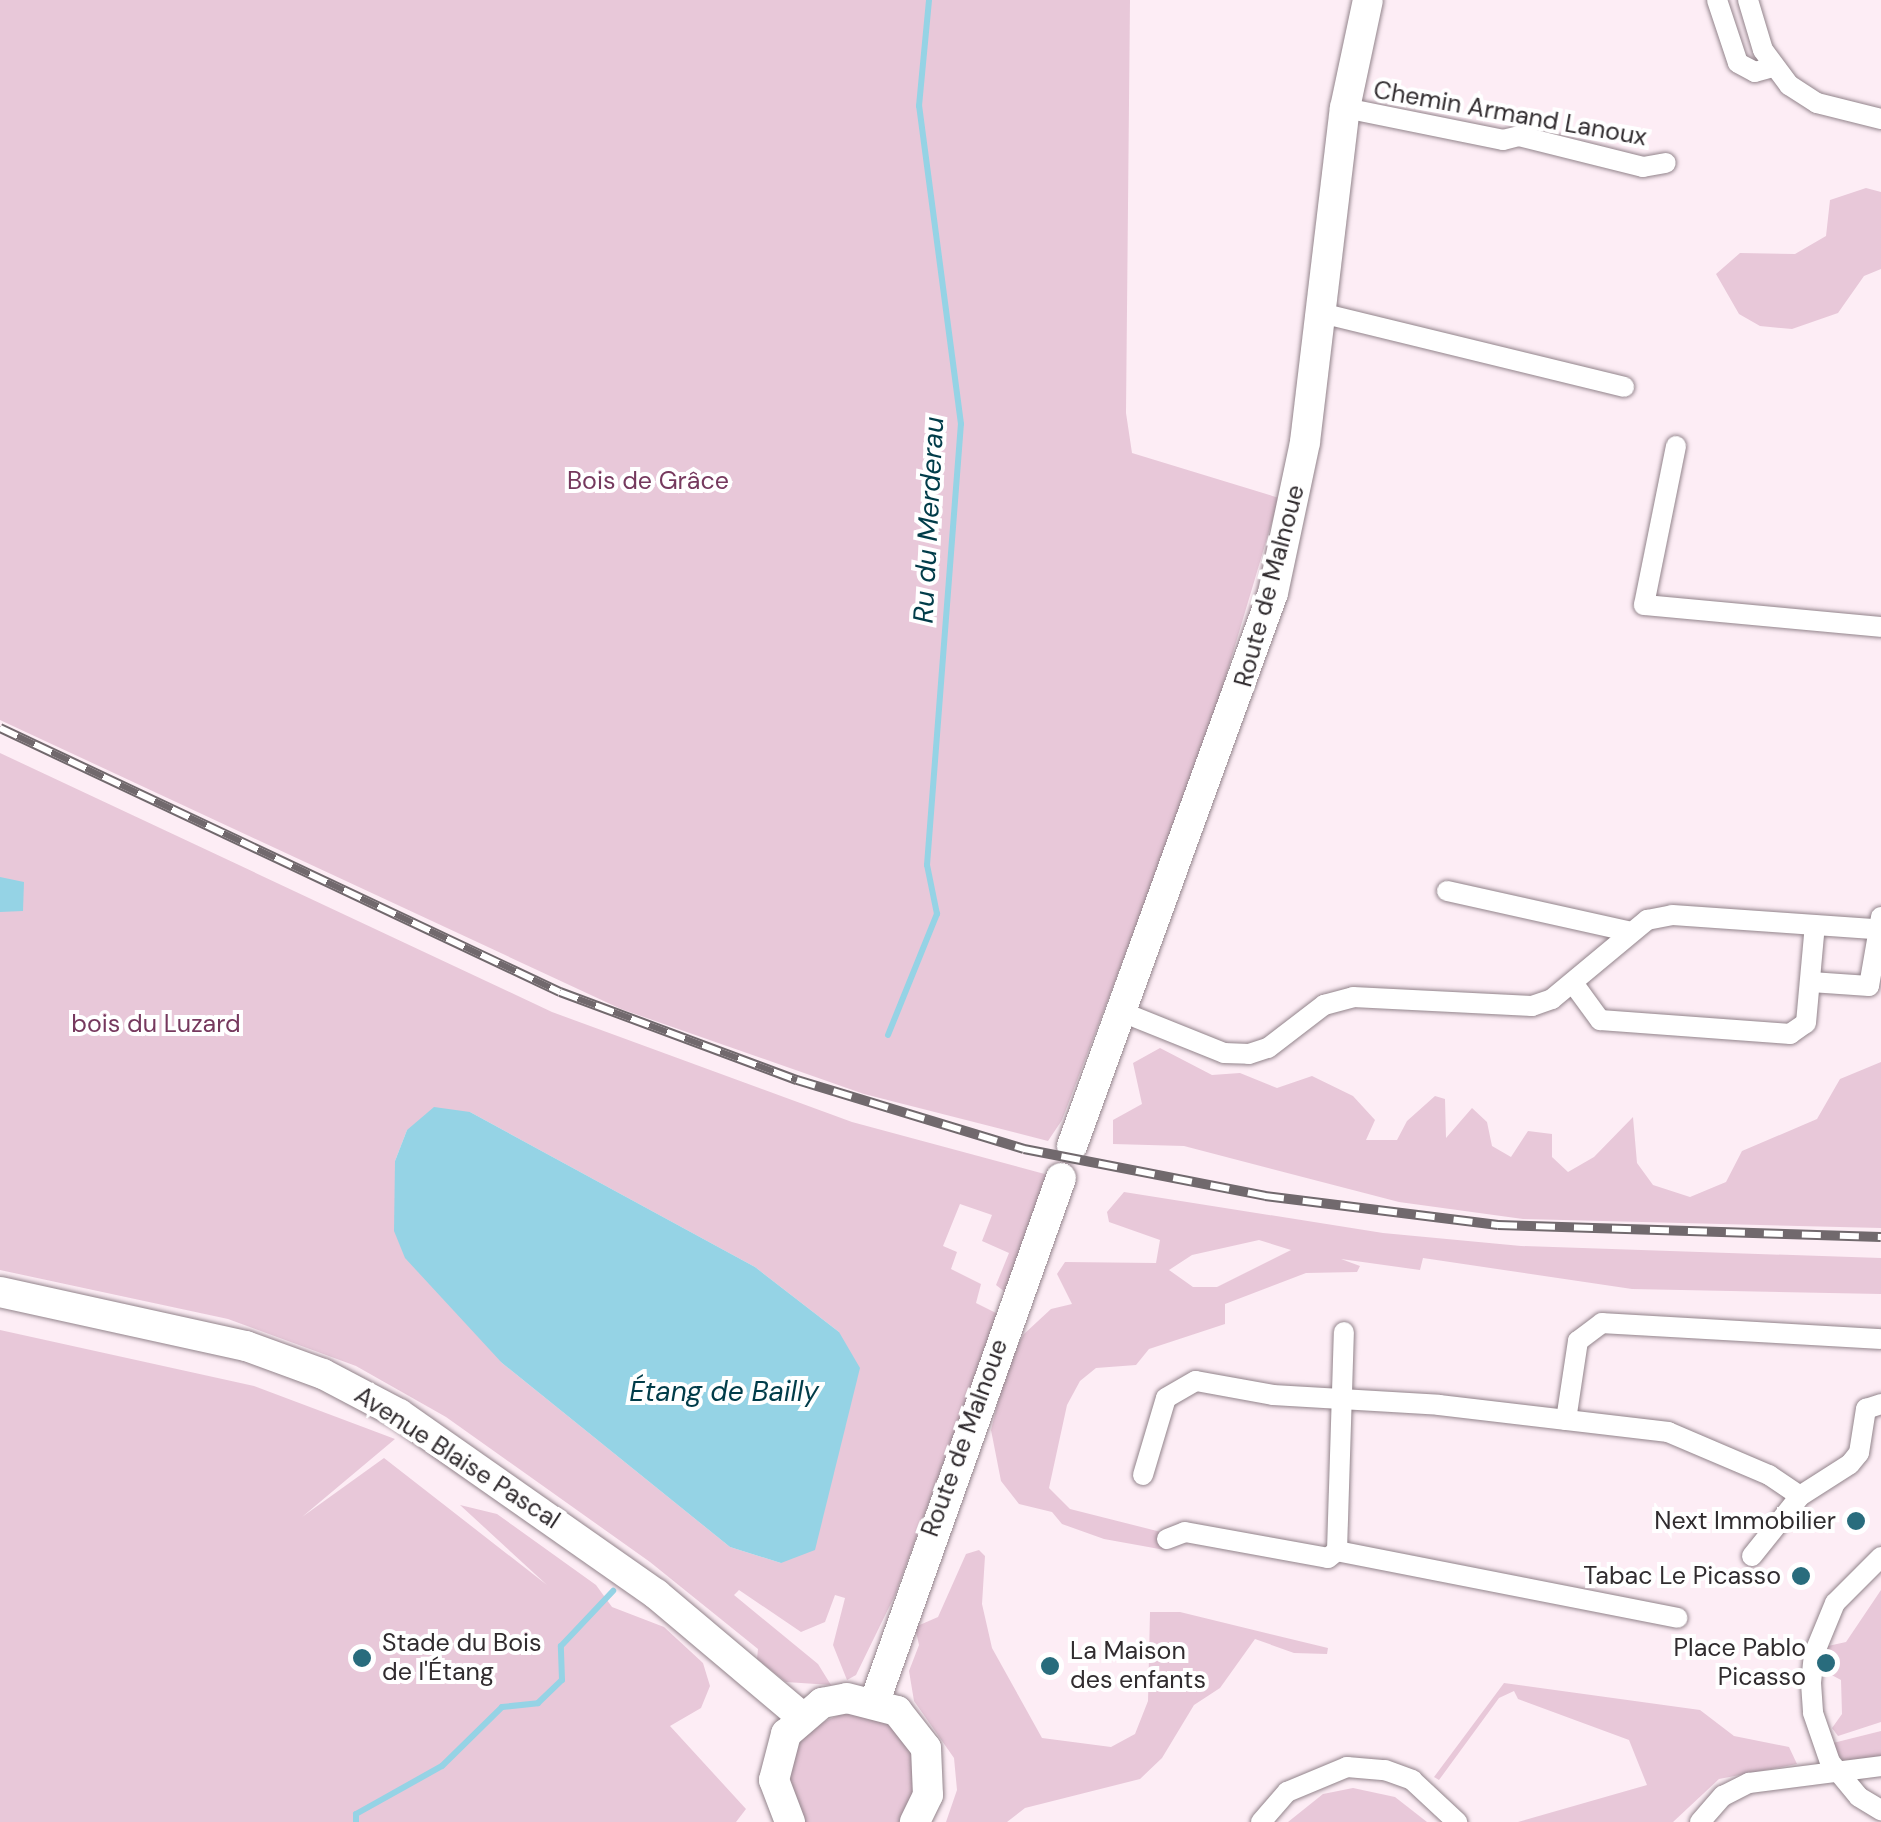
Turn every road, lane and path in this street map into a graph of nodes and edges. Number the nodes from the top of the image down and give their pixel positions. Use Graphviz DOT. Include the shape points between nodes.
graph roads {
  1 [pos="1368,0"];
  2 [pos="1717,0"];
  3 [pos="1748,0"];
  4 [pos="1773,67"];
  5 [pos="1345,108"];
  6 [pos="1881,119"];
  7 [pos="1666,163"];
  8 [pos="1321,313"];
  9 [pos="1624,387"];
  10 [pos="1676,446"];
  11 [pos="1881,627"];
  12 [pos="1447,891"];
  13 [pos="1878,923"];
  14 [pos="1815,925"];
  15 [pos="1628,931"];
  16 [pos="1572,982"];
  17 [pos="1811,982"];
  18 [pos="1122,1012"];
  19 [pos="1072,1146"];
  20 [pos="1061,1178"];
  21 [pos="0,1292"];
  22 [pos="1344,1332"];
  23 [pos="1881,1339"];
  24 [pos="1342,1400"];
  25 [pos="1881,1404"];
  26 [pos="1566,1420"];
  27 [pos="1143,1475"];
  28 [pos="1800,1496"];
  29 [pos="1167,1539"];
  30 [pos="1337,1551"];
  31 [pos="1752,1556"];
  32 [pos="1881,1557"];
  33 [pos="1677,1618"];
  34 [pos="875,1701"];
  35 [pos="801,1716"];
  36 [pos="1881,1766"];
  37 [pos="1837,1774"];
  38 [pos="1881,1810"];
  39 [pos="790,1822"];
  40 [pos="914,1822"];
  41 [pos="1261,1822"];
  42 [pos="1456,1822"];
  43 [pos="1700,1822"];
  1 -- 5 [label="main road, Route de Malnoue"];
  2 -- 4 [label="street" via="1738,63 1755,72"];
  3 -- 4 [label="street"];
  4 -- 6 [label="street" via="1817,103"];
  5 -- 7 [label="street, Chemin Armand Lanoux" via="1503,140 1550,142 1643,167"];
  5 -- 8 [label="main road, Route de Malnoue"];
  8 -- 9 [label="street"];
  8 -- 18 [label="main road, Route de Malnoue" via="1302,460 1273,593"];
  10 -- 11 [label="street" via="1644,605"];
  12 -- 15 [label="street"];
  13 -- 14 [label="street"];
  13 -- 17 [label="street" via="1870,986"];
  14 -- 15 [label="street" via="1672,915"];
  14 -- 17 [label="street"];
  15 -- 16 [label="street"];
  16 -- 17 [label="street" via="1600,1020 1790,1034 1806,1023"];
  16 -- 18 [label="street" via="1552,999 1508,1009 1353,997 1324,1006 1268,1048 1249,1054 1224,1053"];
  18 -- 19 [label="main road, Route de Malnoue"];
  20 -- 34 [label="main road, Route de Malnoue"];
  21 -- 35 [label="main road, Avenue Blaise Pascal" via="246,1346 383,1406 627,1573"];
  22 -- 24 [label="street"];
  23 -- 26 [label="street" via="1602,1323 1578,1341"];
  24 -- 26 [label="street"];
  24 -- 27 [label="street" via="1184,1382 1166,1398"];
  24 -- 30 [label="street"];
  25 -- 28 [label="street" via="1866,1410 1859,1453 1850,1464"];
  26 -- 28 [label="street" via="1685,1437"];
  28 -- 31 [label="street"];
  29 -- 30 [label="street" via="1185,1532 1328,1558"];
  30 -- 33 [label="street"];
  32 -- 37 [label="street" via="1834,1604 1814,1654 1813,1713"];
  34 -- 35 [label="main road" via="846,1698"];
  34 -- 40 [label="main road" via="914,1727 926,1748 928,1795"];
  35 -- 39 [label="main road" via="776,1756 774,1780"];
  36 -- 37 [label="street"];
  37 -- 38 [label="street"];
  37 -- 43 [label="street" via="1749,1783 1722,1796"];
  41 -- 42 [label="street" via="1299,1784 1334,1770 1366,1768 1412,1780"];
}
